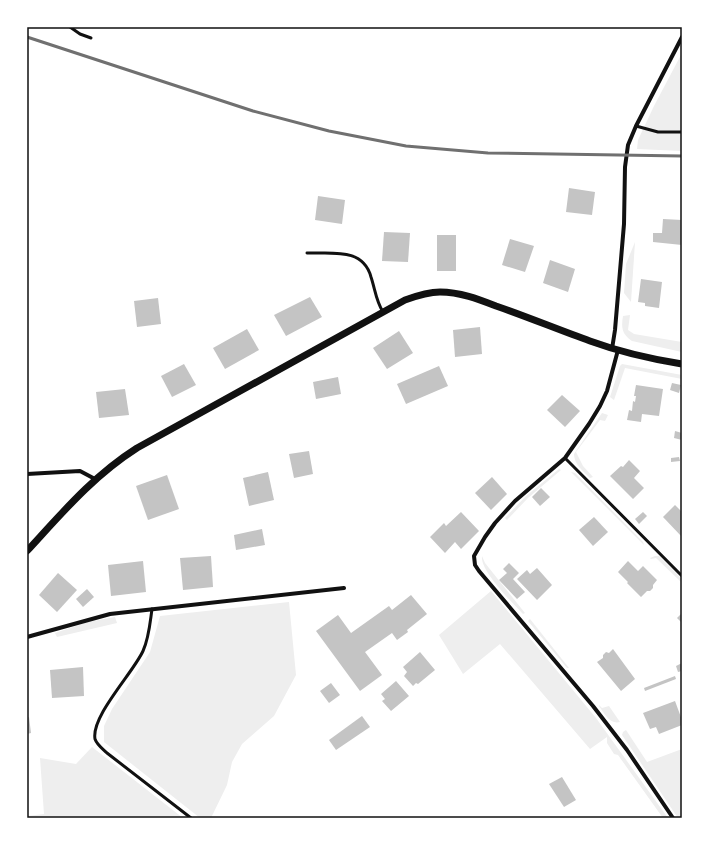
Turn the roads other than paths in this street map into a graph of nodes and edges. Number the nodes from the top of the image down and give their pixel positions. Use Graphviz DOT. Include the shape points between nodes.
graph roads {
  1 [pos="70,27"];
  2 [pos="682,37"];
  3 [pos="91,38"];
  4 [pos="636,126"];
  5 [pos="682,132"];
  6 [pos="307,253"];
  7 [pos="383,312"];
  8 [pos="615,350"];
  9 [pos="682,364"];
  10 [pos="565,458"];
  11 [pos="27,474"];
  12 [pos="95,479"];
  13 [pos="27,551"];
  14 [pos="682,576"];
  15 [pos="344,588"];
  16 [pos="152,609"];
  17 [pos="27,637"];
  18 [pos="191,818"];
  19 [pos="673,818"];
  1 -- 3 [label="lane"];
  2 -- 4 [label="street"];
  4 -- 5 [label="lane" via="658,132"];
  4 -- 8 [label="street" via="628,145 625,167 624,224"];
  6 -- 7 [label="lane" via="348,254 359,259 368,267 378,304"];
  7 -- 8 [label="street" via="423,294 457,293"];
  7 -- 12 [label="street" via="137,448"];
  8 -- 9 [label="street"];
  8 -- 10 [label="street" via="607,391 589,424"];
  10 -- 14 [label="lane"];
  10 -- 19 [label="street" via="504,513 485,537 474,560 479,571 627,750"];
  11 -- 12 [label="street" via="80,472"];
  12 -- 13 [label="street"];
  15 -- 16 [label="street"];
  16 -- 17 [label="street" via="110,614"];
  16 -- 18 [label="lane" via="143,650 101,715 95,739 107,753"];
}
